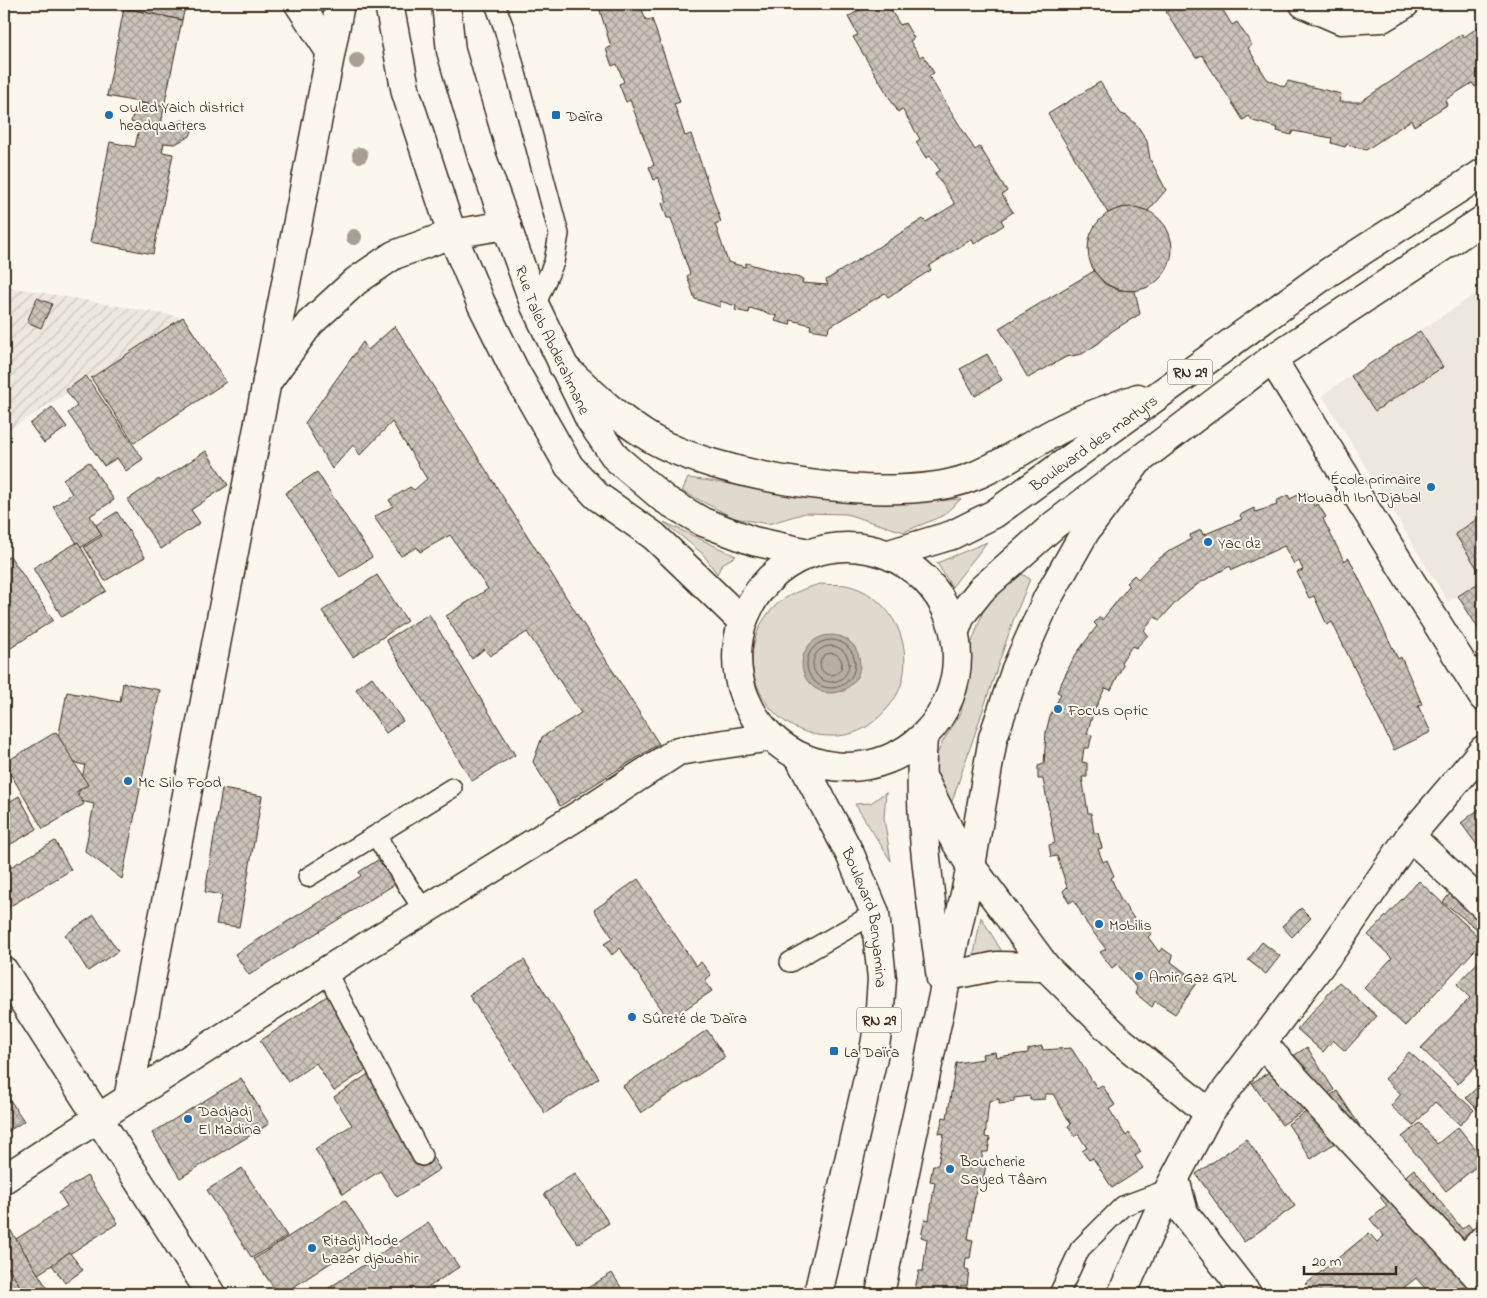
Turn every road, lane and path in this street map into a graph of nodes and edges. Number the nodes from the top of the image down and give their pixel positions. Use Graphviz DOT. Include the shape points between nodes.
graph roads {
  1 [pos="300,4"];
  2 [pos="340,4"];
  3 [pos="389,4"];
  4 [pos="446,4"];
  5 [pos="495,4"];
  6 [pos="1304,4"];
  7 [pos="1405,4"];
  8 [pos="330,50"];
  9 [pos="1483,173"];
  10 [pos="1483,220"];
  11 [pos="507,225"];
  12 [pos="452,234"];
  13 [pos="535,306"];
  14 [pos="1272,358"];
  15 [pos="563,366"];
  16 [pos="267,382"];
  17 [pos="1166,389"];
  18 [pos="1135,464"];
  19 [pos="808,553"];
  20 [pos="889,554"];
  21 [pos="742,621"];
  22 [pos="955,631"];
  23 [pos="1483,697"];
  24 [pos="770,737"];
  25 [pos="923,737"];
  26 [pos="1483,750"];
  27 [pos="799,757"];
  28 [pos="920,775"];
  29 [pos="452,788"];
  30 [pos="376,836"];
  31 [pos="1410,836"];
  32 [pos="971,866"];
  33 [pos="308,877"];
  34 [pos="1483,905"];
  35 [pos="424,910"];
  36 [pos="875,913"];
  37 [pos="790,962"];
  38 [pos="1046,968"];
  39 [pos="4,971"];
  40 [pos="326,971"];
  41 [pos="946,988"];
  42 [pos="1262,1044"];
  43 [pos="128,1099"];
  44 [pos="1209,1113"];
  45 [pos="99,1118"];
  46 [pos="422,1156"];
  47 [pos="5,1175"];
  48 [pos="1172,1184"];
  49 [pos="1483,1240"];
  50 [pos="1464,1261"];
  51 [pos="1483,1282"];
  52 [pos="211,1294"];
  53 [pos="818,1294"];
  54 [pos="880,1294"];
  55 [pos="1059,1294"];
  56 [pos="1122,1294"];
  57 [pos="1247,1294"];
  1 -- 8 [label="main road"];
  2 -- 8 [label="main road"];
  3 -- 12 [label="main road" via="406,93"];
  4 -- 11 [label="main road, Rue Taleb Abderahmane" via="451,51 482,157"];
  5 -- 13 [label="lane" via="560,234 554,262"];
  6 -- 7 [label="main road" via="1341,20 1382,18"];
  8 -- 16 [label="main road"];
  9 -- 17 [label="main road, Boulevard des martyrs / RN 29" via="1329,272"];
  10 -- 14 [label="main road, RN 29"];
  11 -- 12 [label="main road"];
  11 -- 13 [label="main road, Rue Taleb Abderahmane"];
  12 -- 16 [label="main road" via="394,255 356,281 310,323"];
  12 -- 21 [label="main road" via="515,371 569,466 596,496 654,536"];
  13 -- 15 [label="main road, Rue Taleb Abderahmane"];
  14 -- 18 [label="main road, RN 29"];
  14 -- 23 [label="main road"];
  15 -- 17 [label="main road" via="644,434 699,460 789,481 891,490 934,487 974,476 1071,424"];
  15 -- 19 [label="main road, Rue Taleb Abderahmane" via="590,420 616,458 664,499 703,522 753,541"];
  16 -- 43 [label="main road"];
  17 -- 20 [label="main road, Boulevard des martyrs / RN 29" via="994,514 952,535"];
  18 -- 22 [label="main road, RN 29" via="1054,525 1004,568 976,596"];
  18 -- 32 [label="main road" via="1085,532 1047,599 1016,669 993,738"];
  19 -- 20 [label="main road" via="849,546"];
  19 -- 21 [label="main road" via="780,569 757,592"];
  20 -- 22 [label="main road" via="912,567 931,584 946,606"];
  21 -- 24 [label="main road" via="736,652 739,683 750,712"];
  22 -- 25 [label="main road" via="958,659 953,688 941,714"];
  24 -- 27 [label="main road"];
  24 -- 35 [label="main road" via="678,751"];
  25 -- 27 [label="main road" via="896,756 864,766 831,766"];
  25 -- 28 [label="main road"];
  26 -- 31 [label="main road"];
  27 -- 36 [label="main road, Boulevard Benyamina / RN 29" via="850,854"];
  28 -- 32 [label="main road"];
  28 -- 41 [label="main road" via="925,852"];
  29 -- 30 [label="lane"];
  30 -- 33 [label="lane"];
  30 -- 35 [label="lane"];
  31 -- 34 [label="main road"];
  31 -- 42 [label="main road"];
  32 -- 38 [label="main road"];
  32 -- 41 [label="main road"];
  35 -- 40 [label="main road"];
  36 -- 37 [label="lane"];
  36 -- 53 [label="main road, Boulevard Benyamina / RN 29" via="882,979 879,1021"];
  38 -- 41 [label="main road" via="997,966"];
  38 -- 44 [label="main road" via="1121,1041"];
  39 -- 45 [label="main road"];
  40 -- 43 [label="main road"];
  40 -- 46 [label="lane"];
  41 -- 54 [label="main road"];
  42 -- 44 [label="main road"];
  42 -- 50 [label="main road"];
  43 -- 45 [label="main road"];
  44 -- 48 [label="main road"];
  45 -- 47 [label="main road"];
  45 -- 52 [label="main road"];
  48 -- 55 [label="lane" via="1123,1206 1080,1249"];
  48 -- 56 [label="main road"];
  48 -- 57 [label="main road" via="1184,1213"];
  49 -- 50 [label="main road"];
  50 -- 51 [label="main road"];
}
